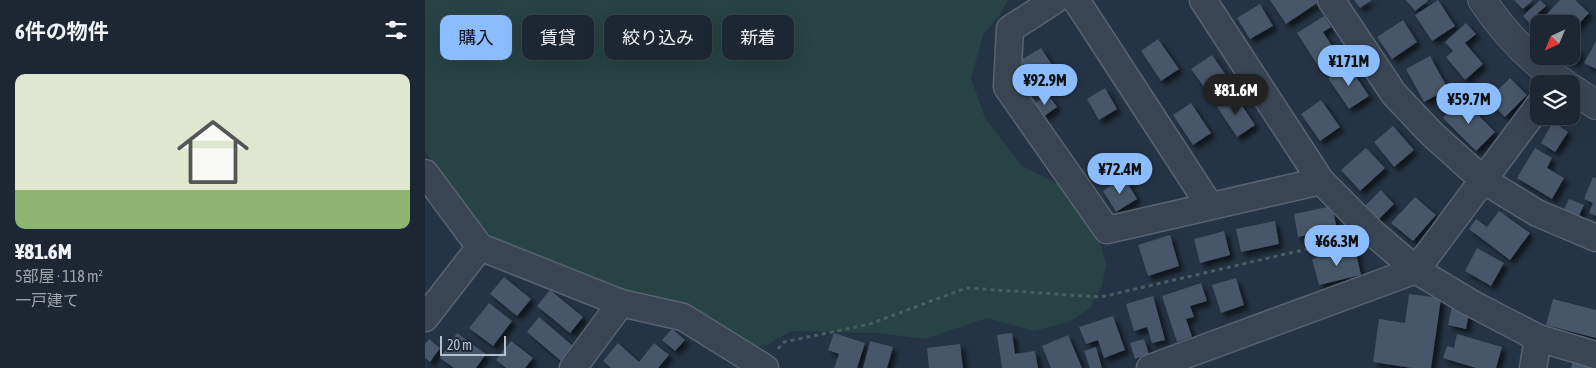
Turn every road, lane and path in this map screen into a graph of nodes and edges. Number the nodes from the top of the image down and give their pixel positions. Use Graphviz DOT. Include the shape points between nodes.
graph roads {
  1 [pos="1055,0"];
  2 [pos="1076,0"];
  3 [pos="1203,0"];
  4 [pos="1331,0"];
  5 [pos="1482,0"];
  6 [pos="1551,75"];
  7 [pos="1580,95"];
  8 [pos="1596,105"];
  9 [pos="1530,117"];
  10 [pos="425,173"];
  11 [pos="1483,180"];
  12 [pos="1321,181"];
  13 [pos="1210,206"];
  14 [pos="1372,232"];
  15 [pos="1596,238"];
  16 [pos="480,247"];
  17 [pos="1416,270"];
  18 [pos="621,303"];
  19 [pos="425,318"];
  20 [pos="1538,338"];
  21 [pos="1596,355"];
  22 [pos="763,367"];
  23 [pos="573,368"];
  24 [pos="1150,368"];
  25 [pos="1533,368"];
  1 -- 13 [label="street" via="1010,29 1007,87 1107,230"];
  2 -- 13 [label="street"];
  3 -- 12 [label="street"];
  4 -- 11 [label="street" via="1394,94"];
  5 -- 6 [label="street" via="1530,57"];
  7 -- 8 [label="street"];
  9 -- 11 [label="street"];
  10 -- 16 [label="street"];
  11 -- 15 [label="street" via="1537,214"];
  11 -- 17 [label="street"];
  12 -- 13 [label="street"];
  12 -- 14 [label="street"];
  14 -- 17 [label="street"];
  14 -- 22 [label="path" via="1337,243 1101,297 966,288 870,324 784,342"];
  16 -- 18 [label="street"];
  16 -- 19 [label="street"];
  17 -- 20 [label="street"];
  17 -- 24 [label="street"];
  18 -- 22 [label="street" via="683,317"];
  18 -- 23 [label="street"];
  20 -- 21 [label="street"];
  20 -- 25 [label="street"];
}
